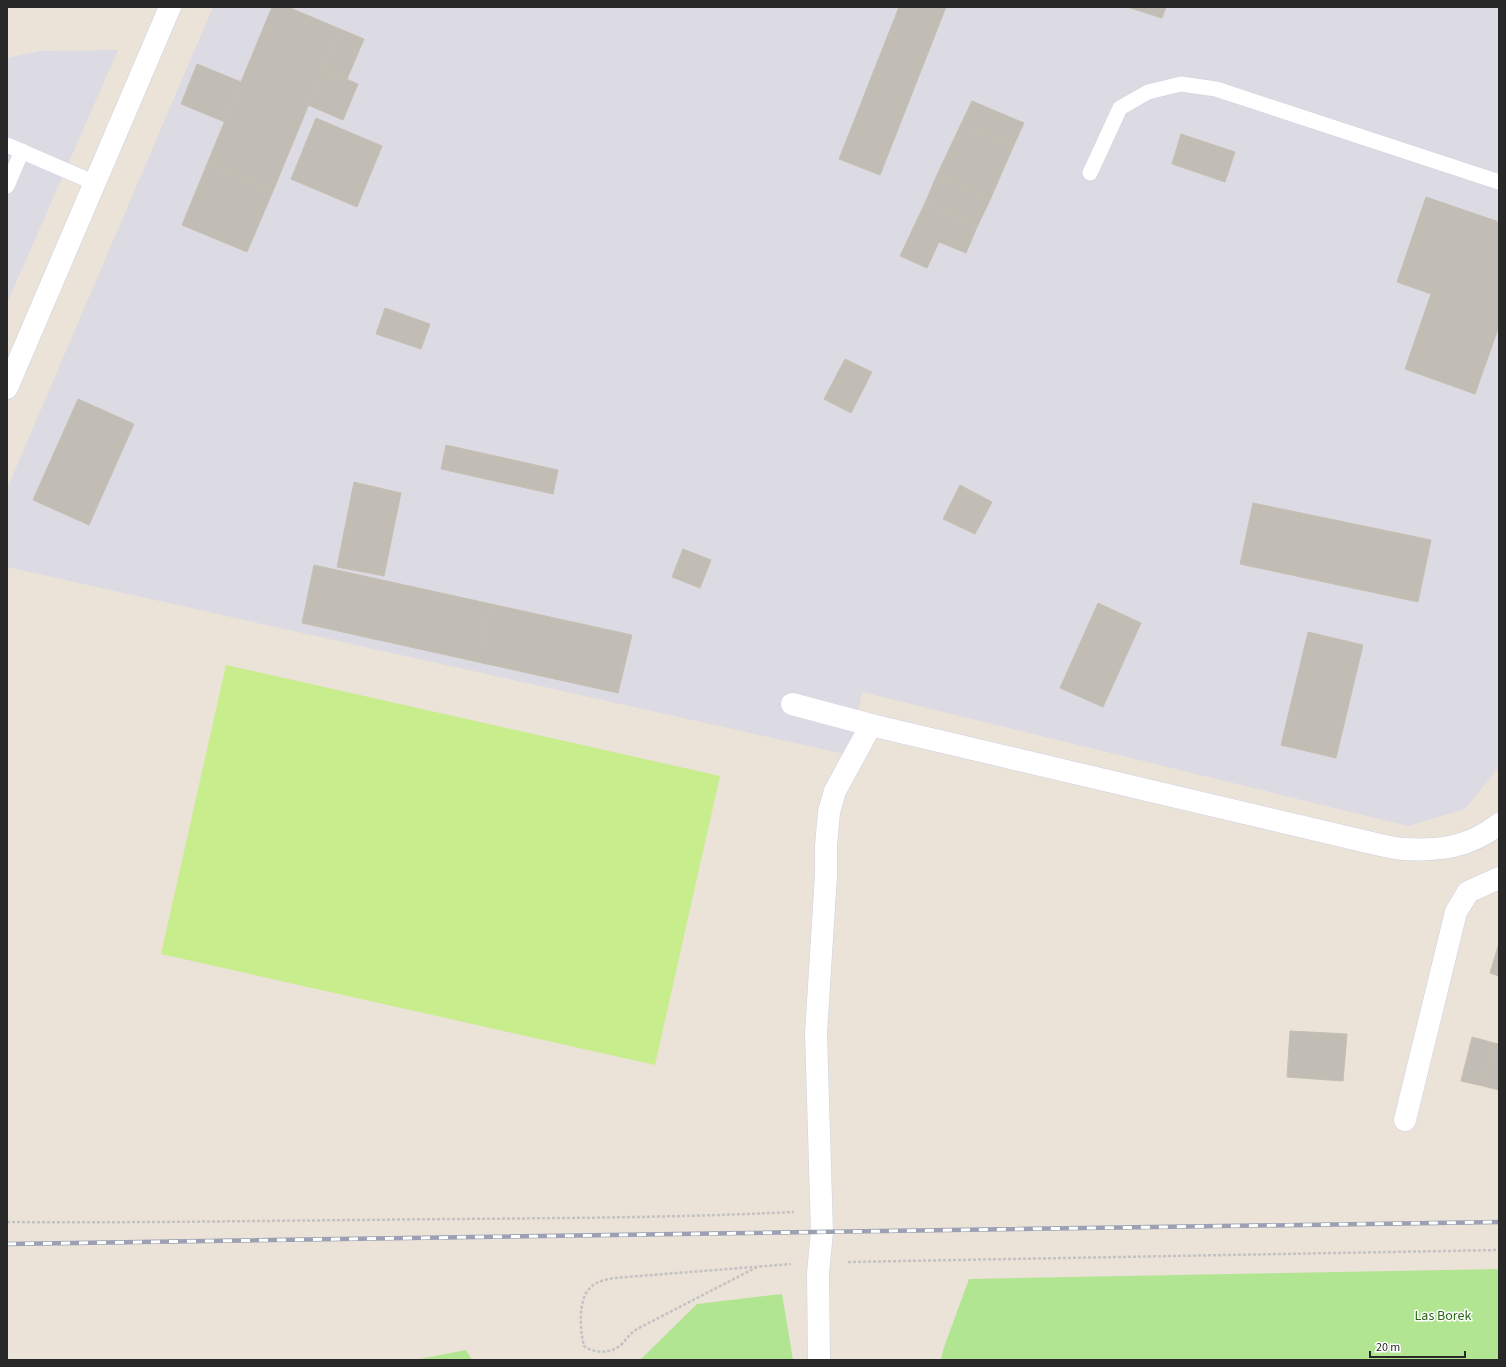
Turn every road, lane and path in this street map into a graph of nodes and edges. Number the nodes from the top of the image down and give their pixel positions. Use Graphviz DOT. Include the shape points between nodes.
graph roads {
  1 [pos="170,7"];
  2 [pos="7,145"];
  3 [pos="22,151"];
  4 [pos="1090,174"];
  5 [pos="1499,182"];
  6 [pos="95,183"];
  7 [pos="7,186"];
  8 [pos="7,388"];
  9 [pos="792,704"];
  10 [pos="871,725"];
  11 [pos="1499,824"];
  12 [pos="1499,878"];
  13 [pos="1405,1120"];
  14 [pos="822,1211"];
  15 [pos="7,1222"];
  16 [pos="1499,1250"];
  17 [pos="820,1262"];
  18 [pos="757,1267"];
  19 [pos="819,1360"];
  1 -- 6 [label="street"];
  2 -- 3 [label="lane"];
  3 -- 6 [label="lane"];
  3 -- 7 [label="lane"];
  4 -- 5 [label="lane" via="1120,108 1148,92 1181,84 1216,89"];
  6 -- 8 [label="street"];
  9 -- 10 [label="street"];
  10 -- 11 [label="street" via="1403,849 1444,848 1469,842 1490,832"];
  10 -- 14 [label="street" via="835,791 829,812 816,1033"];
  12 -- 13 [label="street" via="1468,892 1456,912"];
  14 -- 15 [label="path" via="510,1219"];
  14 -- 17 [label="street"];
  16 -- 17 [label="path"];
  17 -- 18 [label="path"];
  17 -- 19 [label="street"];
  18 -- 18 [label="path" via="600,1281 589,1289 583,1301 581,1336 584,1346 589,1350 612,1351 637,1329"];
}
